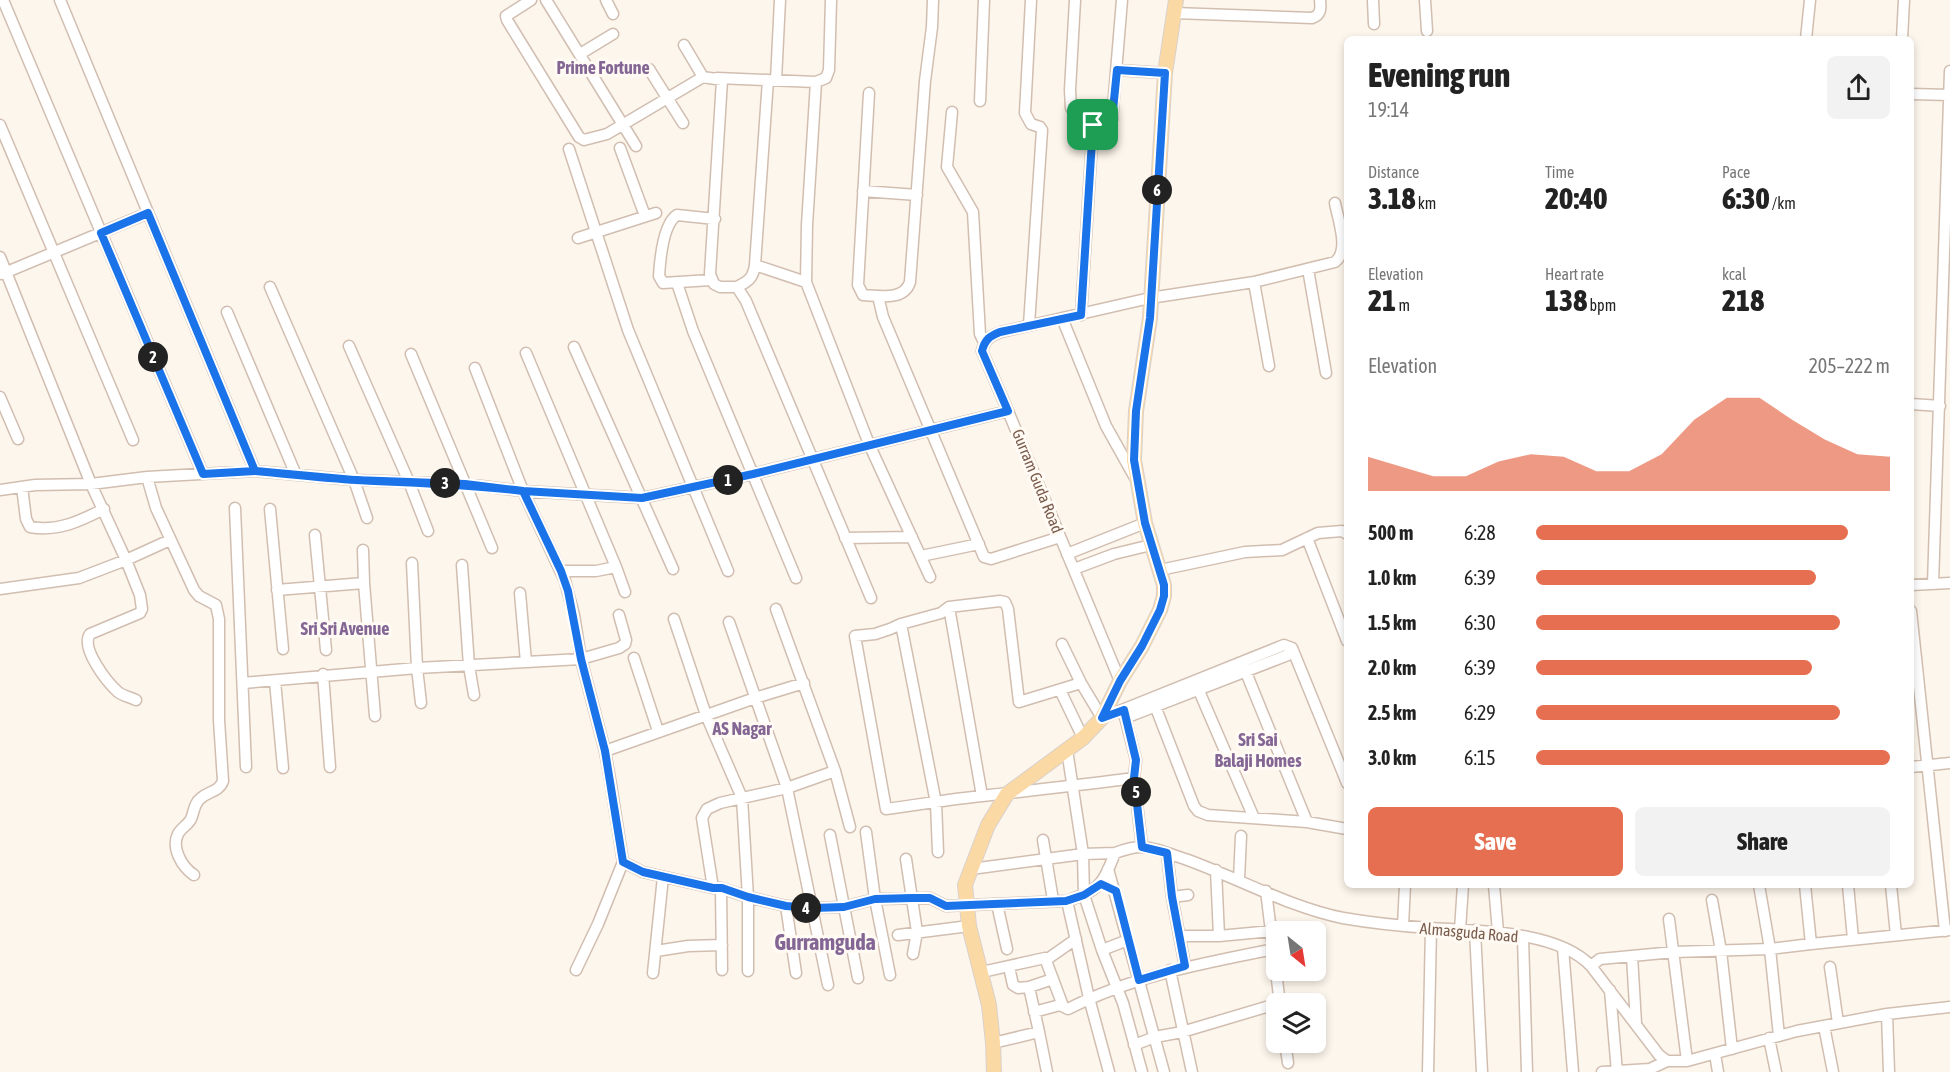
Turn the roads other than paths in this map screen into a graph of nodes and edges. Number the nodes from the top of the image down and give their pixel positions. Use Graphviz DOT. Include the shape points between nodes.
graph roads {
  1 [pos="3,0"];
  2 [pos="60,0"];
  3 [pos="531,0"];
  4 [pos="546,0"];
  5 [pos="606,0"];
  6 [pos="780,0"];
  7 [pos="831,0"];
  8 [pos="933,0"];
  9 [pos="984,0"];
  10 [pos="1031,0"];
  11 [pos="1075,0"];
  12 [pos="1122,0"];
  13 [pos="1320,0"];
  14 [pos="1372,0"];
  15 [pos="1425,0"];
  16 [pos="1810,0"];
  17 [pos="1904,0"];
  18 [pos="1175,7"];
  19 [pos="613,14"];
  20 [pos="1374,24"];
  21 [pos="1427,31"];
  22 [pos="613,34"];
  23 [pos="1806,36"];
  24 [pos="1902,36"];
  25 [pos="684,45"];
  26 [pos="580,54"];
  27 [pos="649,69"];
  28 [pos="1117,70"];
  29 [pos="1950,71"];
  30 [pos="1165,73"];
  31 [pos="703,77"];
  32 [pos="717,78"];
  33 [pos="772,80"];
  34 [pos="816,82"];
  35 [pos="869,93"];
  36 [pos="1914,94"];
  37 [pos="1949,94"];
  38 [pos="667,98"];
  39 [pos="980,101"];
  40 [pos="952,112"];
  41 [pos="683,123"];
  42 [pos="624,124"];
  43 [pos="0,125"];
  44 [pos="1093,125"];
  45 [pos="636,146"];
  46 [pos="620,148"];
  47 [pos="568,149"];
  48 [pos="863,191"];
  49 [pos="917,195"];
  50 [pos="1335,203"];
  51 [pos="148,213"];
  52 [pos="715,219"];
  53 [pos="596,232"];
  54 [pos="101,233"];
  55 [pos="578,238"];
  56 [pos="1947,248"];
  57 [pos="53,253"];
  58 [pos="0,257"];
  59 [pos="755,265"];
  60 [pos="1308,269"];
  61 [pos="3,274"];
  62 [pos="711,280"];
  63 [pos="806,282"];
  64 [pos="1254,282"];
  65 [pos="677,283"];
  66 [pos="270,287"];
  67 [pos="737,287"];
  68 [pos="878,296"];
  69 [pos="1150,298"];
  70 [pos="227,312"];
  71 [pos="1081,315"];
  72 [pos="1062,318"];
  73 [pos="1029,325"];
  74 [pos="984,342"];
  75 [pos="349,346"];
  76 [pos="574,347"];
  77 [pos="526,353"];
  78 [pos="411,354"];
  79 [pos="1269,366"];
  80 [pos="475,368"];
  81 [pos="1326,373"];
  82 [pos="0,397"];
  83 [pos="1914,404"];
  84 [pos="1940,406"];
  85 [pos="1008,411"];
  86 [pos="930,430"];
  87 [pos="18,439"];
  88 [pos="133,440"];
  89 [pos="869,444"];
  90 [pos="811,459"];
  91 [pos="255,471"];
  92 [pos="203,474"];
  93 [pos="753,474"];
  94 [pos="296,475"];
  95 [pos="147,477"];
  96 [pos="354,480"];
  97 [pos="410,482"];
  98 [pos="91,484"];
  99 [pos="465,484"];
  100 [pos="1139,485"];
  101 [pos="22,487"];
  102 [pos="693,488"];
  103 [pos="0,490"];
  104 [pos="523,491"];
  105 [pos="585,494"];
  106 [pos="642,498"];
  107 [pos="235,508"];
  108 [pos="104,509"];
  109 [pos="270,509"];
  110 [pos="367,518"];
  111 [pos="1145,523"];
  112 [pos="428,531"];
  113 [pos="1344,532"];
  114 [pos="315,535"];
  115 [pos="912,537"];
  116 [pos="1060,537"];
  117 [pos="845,538"];
  118 [pos="1307,538"];
  119 [pos="170,540"];
  120 [pos="979,544"];
  121 [pos="1151,545"];
  122 [pos="492,548"];
  123 [pos="363,550"];
  124 [pos="1067,554"];
  125 [pos="921,556"];
  126 [pos="126,560"];
  127 [pos="412,563"];
  128 [pos="462,565"];
  129 [pos="616,567"];
  130 [pos="673,569"];
  131 [pos="1074,569"];
  132 [pos="1160,570"];
  133 [pos="728,571"];
  134 [pos="930,577"];
  135 [pos="796,578"];
  136 [pos="565,581"];
  137 [pos="364,583"];
  138 [pos="1950,583"];
  139 [pos="1932,584"];
  140 [pos="1914,585"];
  141 [pos="320,587"];
  142 [pos="0,589"];
  143 [pos="277,590"];
  144 [pos="625,592"];
  145 [pos="520,593"];
  146 [pos="871,598"];
  147 [pos="949,607"];
  148 [pos="776,609"];
  149 [pos="619,615"];
  150 [pos="674,619"];
  151 [pos="729,622"];
  152 [pos="901,624"];
  153 [pos="1344,633"];
  154 [pos="1914,640"];
  155 [pos="1062,644"];
  156 [pos="283,649"];
  157 [pos="326,650"];
  158 [pos="634,658"];
  159 [pos="581,659"];
  160 [pos="526,662"];
  161 [pos="469,666"];
  162 [pos="1243,667"];
  163 [pos="417,668"];
  164 [pos="372,671"];
  165 [pos="323,674"];
  166 [pos="275,681"];
  167 [pos="1120,681"];
  168 [pos="243,683"];
  169 [pos="804,683"];
  170 [pos="1081,683"];
  171 [pos="1197,685"];
  172 [pos="1060,690"];
  173 [pos="474,695"];
  174 [pos="755,698"];
  175 [pos="136,700"];
  176 [pos="1153,702"];
  177 [pos="421,703"];
  178 [pos="1124,714"];
  179 [pos="706,715"];
  180 [pos="375,716"];
  181 [pos="1102,718"];
  182 [pos="658,731"];
  183 [pos="1083,738"];
  184 [pos="1068,750"];
  185 [pos="605,751"];
  186 [pos="1950,763"];
  187 [pos="1927,765"];
  188 [pos="246,767"];
  189 [pos="330,767"];
  190 [pos="1914,767"];
  191 [pos="283,768"];
  192 [pos="835,771"];
  193 [pos="1344,776"];
  194 [pos="1134,778"];
  195 [pos="1074,787"];
  196 [pos="787,788"];
  197 [pos="1007,794"];
  198 [pos="982,796"];
  199 [pos="742,798"];
  200 [pos="936,804"];
  201 [pos="1254,818"];
  202 [pos="1307,822"];
  203 [pos="850,827"];
  204 [pos="1344,828"];
  205 [pos="866,832"];
  206 [pos="830,835"];
  207 [pos="1241,836"];
  208 [pos="1043,840"];
  209 [pos="1142,847"];
  210 [pos="938,852"];
  211 [pos="1114,853"];
  212 [pos="1167,853"];
  213 [pos="1083,854"];
  214 [pos="906,859"];
  215 [pos="1047,859"];
  216 [pos="623,862"];
  217 [pos="971,869"];
  218 [pos="1108,869"];
  219 [pos="1216,870"];
  220 [pos="194,875"];
  221 [pos="663,877"];
  222 [pos="1239,879"];
  223 [pos="1101,884"];
  224 [pos="717,888"];
  225 [pos="1405,888"];
  226 [pos="1463,888"];
  227 [pos="1494,888"];
  228 [pos="1760,888"];
  229 [pos="1805,888"];
  230 [pos="1848,888"];
  231 [pos="1891,888"];
  232 [pos="1116,891"];
  233 [pos="1266,891"];
  234 [pos="1084,895"];
  235 [pos="1188,895"];
  236 [pos="748,897"];
  237 [pos="1172,897"];
  238 [pos="912,898"];
  239 [pos="875,899"];
  240 [pos="1053,900"];
  241 [pos="1713,900"];
  242 [pos="1066,901"];
  243 [pos="997,904"];
  244 [pos="967,905"];
  245 [pos="786,906"];
  246 [pos="844,907"];
  247 [pos="813,908"];
  248 [pos="1669,919"];
  249 [pos="1270,921"];
  250 [pos="969,926"];
  251 [pos="1403,926"];
  252 [pos="1431,928"];
  253 [pos="1460,930"];
  254 [pos="1475,930"];
  255 [pos="1947,931"];
  256 [pos="917,932"];
  257 [pos="1266,932"];
  258 [pos="1498,932"];
  259 [pos="898,935"];
  260 [pos="1896,935"];
  261 [pos="1180,936"];
  262 [pos="1219,936"];
  263 [pos="1523,938"];
  264 [pos="1076,939"];
  265 [pos="1853,939"];
  266 [pos="1128,940"];
  267 [pos="1811,944"];
  268 [pos="722,945"];
  269 [pos="1563,948"];
  270 [pos="1007,949"];
  271 [pos="1102,950"];
  272 [pos="1770,950"];
  273 [pos="656,951"];
  274 [pos="1266,951"];
  275 [pos="1721,951"];
  276 [pos="1674,952"];
  277 [pos="913,954"];
  278 [pos="1632,956"];
  279 [pos="1046,960"];
  280 [pos="1185,966"];
  281 [pos="1591,966"];
  282 [pos="1009,967"];
  283 [pos="1830,967"];
  284 [pos="576,970"];
  285 [pos="722,970"];
  286 [pos="1170,970"];
  287 [pos="748,972"];
  288 [pos="982,972"];
  289 [pos="653,973"];
  290 [pos="796,974"];
  291 [pos="890,975"];
  292 [pos="858,978"];
  293 [pos="1053,979"];
  294 [pos="1139,980"];
  295 [pos="828,985"];
  296 [pos="1116,986"];
  297 [pos="1029,987"];
  298 [pos="1610,989"];
  299 [pos="1089,998"];
  300 [pos="1063,1006"];
  301 [pos="1950,1007"];
  302 [pos="1266,1008"];
  303 [pos="1034,1012"];
  304 [pos="1887,1014"];
  305 [pos="1636,1023"];
  306 [pos="1838,1023"];
  307 [pos="1824,1026"];
  308 [pos="1039,1032"];
  309 [pos="1182,1032"];
  310 [pos="1155,1037"];
  311 [pos="1774,1037"];
  312 [pos="993,1043"];
  313 [pos="1134,1045"];
  314 [pos="1732,1049"];
  315 [pos="1287,1053"];
  316 [pos="1715,1054"];
  317 [pos="1667,1061"];
  318 [pos="1687,1061"];
  319 [pos="1288,1063"];
  320 [pos="994,1072"];
  321 [pos="1047,1072"];
  322 [pos="1109,1072"];
  323 [pos="1141,1072"];
  324 [pos="1164,1072"];
  325 [pos="1192,1072"];
  326 [pos="1428,1072"];
  327 [pos="1482,1072"];
  328 [pos="1527,1072"];
  329 [pos="1573,1072"];
  330 [pos="1602,1072"];
  331 [pos="1617,1072"];
  332 [pos="1718,1072"];
  333 [pos="1776,1072"];
  334 [pos="1833,1072"];
  335 [pos="1888,1072"];
  1 -- 54 [label="street"];
  2 -- 51 [label="street"];
  3 -- 42 [label="street" via="510,12 507,20 579,137 584,140 607,134"];
  4 -- 26 [label="street"];
  5 -- 19 [label="street"];
  6 -- 33 [label="street"];
  7 -- 34 [label="street" via="829,70 826,78"];
  8 -- 49 [label="street"];
  9 -- 39 [label="street"];
  10 -- 73 [label="street" via="1026,113 1031,124 1042,130"];
  11 -- 44 [label="street" via="1071,108 1083,123"];
  12 -- 28 [label="street"];
  13 -- 18 [label="street" via="1320,13 1312,18"];
  14 -- 20 [label="street"];
  15 -- 21 [label="street"];
  16 -- 23 [label="street"];
  17 -- 24 [label="street"];
  18 -- 30 [label="main road"];
  22 -- 26 [label="street"];
  25 -- 31 [label="street"];
  26 -- 42 [label="street"];
  27 -- 38 [label="street"];
  28 -- 30 [label="street"];
  28 -- 44 [label="street" via="1112,120 1105,126"];
  29 -- 37 [label="street"];
  30 -- 69 [label="main road"];
  31 -- 32 [label="street"];
  31 -- 38 [label="street"];
  32 -- 33 [label="street"];
  32 -- 52 [label="street" via="723,82"];
  33 -- 34 [label="street"];
  33 -- 59 [label="street"];
  34 -- 63 [label="street"];
  35 -- 48 [label="street"];
  36 -- 37 [label="street"];
  37 -- 56 [label="street"];
  38 -- 41 [label="street"];
  38 -- 42 [label="street"];
  40 -- 74 [label="street, Gurram Guda Road" via="947,167 973,212 980,334"];
  42 -- 45 [label="street"];
  43 -- 57 [label="street"];
  44 -- 71 [label="street"];
  46 -- 53 [label="street" via="650,215"];
  47 -- 53 [label="street"];
  48 -- 49 [label="street"];
  48 -- 68 [label="street" via="858,285 863,295"];
  49 -- 68 [label="street" via="908,288 901,295"];
  50 -- 60 [label="street" via="1341,258"];
  51 -- 54 [label="street"];
  51 -- 91 [label="street"];
  52 -- 62 [label="street"];
  52 -- 65 [label="street" via="677,215 670,220 659,276 663,283"];
  53 -- 55 [label="street"];
  53 -- 102 [label="street" via="628,330"];
  54 -- 57 [label="street"];
  54 -- 92 [label="street"];
  56 -- 84 [label="street"];
  57 -- 61 [label="street"];
  57 -- 88 [label="street"];
  58 -- 61 [label="street"];
  59 -- 63 [label="street"];
  59 -- 67 [label="street" via="753,276"];
  60 -- 64 [label="street"];
  60 -- 81 [label="street"];
  61 -- 98 [label="street"];
  62 -- 65 [label="street"];
  62 -- 67 [label="street" via="720,287"];
  63 -- 89 [label="street"];
  64 -- 69 [label="street"];
  64 -- 79 [label="street"];
  65 -- 93 [label="street"];
  66 -- 96 [label="street"];
  67 -- 90 [label="street" via="770,355"];
  68 -- 86 [label="street"];
  69 -- 71 [label="street"];
  69 -- 100 [label="main road" via="1136,411 1134,460"];
  70 -- 94 [label="street"];
  71 -- 72 [label="street"];
  72 -- 73 [label="street"];
  72 -- 100 [label="street" via="1106,426"];
  73 -- 74 [label="street" via="1000,332"];
  74 -- 85 [label="street, Gurram Guda Road" via="982,351"];
  75 -- 97 [label="street"];
  76 -- 106 [label="street"];
  77 -- 105 [label="street"];
  78 -- 99 [label="street"];
  80 -- 104 [label="street"];
  82 -- 87 [label="street"];
  83 -- 84 [label="street"];
  84 -- 139 [label="street"];
  85 -- 86 [label="street"];
  85 -- 116 [label="street, Gurram Guda Road"];
  86 -- 89 [label="street"];
  86 -- 120 [label="street"];
  89 -- 90 [label="street"];
  89 -- 115 [label="street"];
  90 -- 93 [label="street"];
  90 -- 117 [label="street"];
  91 -- 92 [label="street"];
  91 -- 94 [label="street"];
  92 -- 95 [label="street"];
  93 -- 102 [label="street"];
  93 -- 135 [label="street"];
  94 -- 96 [label="street"];
  95 -- 98 [label="street"];
  95 -- 119 [label="street"];
  96 -- 97 [label="street"];
  96 -- 110 [label="street"];
  97 -- 99 [label="street"];
  97 -- 112 [label="street"];
  98 -- 101 [label="street"];
  98 -- 108 [label="street"];
  99 -- 104 [label="street"];
  99 -- 122 [label="street"];
  100 -- 111 [label="main road"];
  101 -- 103 [label="street"];
  101 -- 108 [label="street" via="30,527 75,523"];
  102 -- 106 [label="street"];
  102 -- 133 [label="street"];
  104 -- 105 [label="street"];
  104 -- 136 [label="street"];
  105 -- 106 [label="street"];
  105 -- 129 [label="street"];
  106 -- 130 [label="street"];
  107 -- 168 [label="street"];
  108 -- 126 [label="street"];
  109 -- 143 [label="street"];
  111 -- 121 [label="main road"];
  111 -- 124 [label="street"];
  113 -- 118 [label="street" via="1318,533"];
  114 -- 141 [label="street"];
  115 -- 117 [label="street"];
  115 -- 125 [label="street"];
  116 -- 120 [label="street" via="991,560 984,557"];
  116 -- 124 [label="street, Gurram Guda Road"];
  117 -- 146 [label="street"];
  118 -- 132 [label="street" via="1282,550 1245,552"];
  118 -- 153 [label="street"];
  119 -- 126 [label="street"];
  119 -- 220 [label="street" via="194,590 216,605 219,619 223,781 197,802 191,819 177,836 179,858"];
  120 -- 125 [label="street"];
  121 -- 131 [label="street"];
  121 -- 132 [label="main road"];
  123 -- 137 [label="street"];
  124 -- 131 [label="street, Gurram Guda Road"];
  125 -- 134 [label="street"];
  126 -- 142 [label="street" via="79,578"];
  126 -- 175 [label="street" via="142,609 136,616 90,634 87,644 110,684 120,694"];
  127 -- 163 [label="street"];
  128 -- 161 [label="street"];
  129 -- 136 [label="street"];
  129 -- 144 [label="street"];
  131 -- 167 [label="street, Gurram Guda Road"];
  132 -- 167 [label="main road" via="1164,585 1160,610"];
  136 -- 159 [label="street"];
  137 -- 141 [label="street"];
  137 -- 164 [label="street"];
  138 -- 139 [label="street"];
  139 -- 140 [label="street"];
  141 -- 143 [label="street"];
  141 -- 157 [label="street"];
  143 -- 156 [label="street"];
  145 -- 160 [label="street"];
  147 -- 152 [label="street"];
  147 -- 172 [label="street" via="1005,602 1019,702"];
  147 -- 198 [label="street"];
  148 -- 169 [label="street"];
  149 -- 159 [label="street" via="625,644"];
  150 -- 179 [label="street"];
  151 -- 174 [label="street"];
  152 -- 200 [label="street"];
  152 -- 200 [label="street" via="875,634 855,636 886,809"];
  154 -- 187 [label="street"];
  155 -- 170 [label="street"];
  158 -- 182 [label="street"];
  159 -- 160 [label="street"];
  159 -- 185 [label="street"];
  160 -- 161 [label="street"];
  161 -- 163 [label="street"];
  161 -- 173 [label="street"];
  162 -- 171 [label="street"];
  162 -- 193 [label="street" via="1284,645 1292,648"];
  162 -- 202 [label="street"];
  163 -- 164 [label="street"];
  163 -- 177 [label="street"];
  164 -- 165 [label="street"];
  164 -- 180 [label="street"];
  165 -- 166 [label="street"];
  165 -- 189 [label="street"];
  166 -- 168 [label="street"];
  166 -- 191 [label="street"];
  167 -- 181 [label="main road"];
  168 -- 188 [label="street"];
  169 -- 174 [label="street"];
  169 -- 192 [label="street"];
  170 -- 172 [label="street"];
  170 -- 181 [label="street"];
  171 -- 176 [label="street"];
  171 -- 201 [label="street"];
  172 -- 183 [label="street"];
  174 -- 179 [label="street"];
  174 -- 196 [label="street"];
  176 -- 178 [label="street"];
  176 -- 201 [label="street" via="1198,811"];
  178 -- 181 [label="street"];
  178 -- 194 [label="street" via="1136,760"];
  179 -- 182 [label="street"];
  179 -- 199 [label="street"];
  181 -- 183 [label="main road"];
  182 -- 185 [label="street"];
  183 -- 184 [label="main road"];
  184 -- 195 [label="street"];
  184 -- 197 [label="main road"];
  185 -- 216 [label="street"];
  186 -- 187 [label="street"];
  187 -- 190 [label="street"];
  187 -- 255 [label="street"];
  192 -- 196 [label="street"];
  192 -- 203 [label="street"];
  194 -- 195 [label="street"];
  194 -- 209 [label="street"];
  195 -- 197 [label="street"];
  195 -- 213 [label="street"];
  196 -- 199 [label="street"];
  196 -- 247 [label="street"];
  197 -- 198 [label="street"];
  197 -- 217 [label="main road" via="988,825"];
  198 -- 200 [label="street"];
  199 -- 224 [label="street" via="720,802 707,809 702,818"];
  199 -- 236 [label="street"];
  200 -- 210 [label="street"];
  201 -- 202 [label="street"];
  202 -- 204 [label="street"];
  205 -- 239 [label="street"];
  206 -- 246 [label="street"];
  207 -- 222 [label="street"];
  208 -- 215 [label="street"];
  209 -- 211 [label="street, Almasguda Road"];
  209 -- 212 [label="street, Almasguda Road"];
  211 -- 213 [label="street, Almasguda Road"];
  211 -- 218 [label="street"];
  212 -- 219 [label="street, Almasguda Road"];
  212 -- 237 [label="street"];
  213 -- 215 [label="street, Almasguda Road"];
  213 -- 234 [label="street"];
  214 -- 238 [label="street"];
  215 -- 217 [label="street, Almasguda Road"];
  215 -- 240 [label="street"];
  216 -- 221 [label="street"];
  216 -- 284 [label="street"];
  217 -- 244 [label="main road" via="965,885"];
  218 -- 223 [label="street"];
  218 -- 232 [label="street"];
  219 -- 222 [label="street, Almasguda Road"];
  219 -- 262 [label="street"];
  221 -- 224 [label="street"];
  221 -- 273 [label="street"];
  222 -- 233 [label="street, Almasguda Road"];
  223 -- 232 [label="street"];
  223 -- 234 [label="street"];
  224 -- 236 [label="street"];
  224 -- 268 [label="street"];
  225 -- 251 [label="street"];
  226 -- 253 [label="street"];
  227 -- 258 [label="street"];
  228 -- 272 [label="street"];
  229 -- 267 [label="street"];
  230 -- 265 [label="street"];
  231 -- 260 [label="street"];
  232 -- 266 [label="street"];
  233 -- 249 [label="street"];
  233 -- 251 [label="street, Almasguda Road" via="1343,918"];
  234 -- 242 [label="street"];
  234 -- 271 [label="street"];
  235 -- 237 [label="street"];
  236 -- 245 [label="street"];
  236 -- 287 [label="street"];
  237 -- 261 [label="street"];
  238 -- 239 [label="street"];
  238 -- 244 [label="street" via="930,898 946,906"];
  238 -- 256 [label="street"];
  239 -- 246 [label="street"];
  239 -- 291 [label="street"];
  240 -- 242 [label="street"];
  240 -- 243 [label="street"];
  241 -- 275 [label="street"];
  242 -- 264 [label="street"];
  243 -- 244 [label="street"];
  243 -- 270 [label="street"];
  244 -- 250 [label="main road"];
  245 -- 247 [label="street"];
  245 -- 290 [label="street"];
  246 -- 247 [label="street"];
  246 -- 292 [label="street"];
  247 -- 295 [label="street"];
  248 -- 276 [label="street"];
  250 -- 256 [label="street"];
  250 -- 288 [label="main road"];
  251 -- 252 [label="street, Almasguda Road"];
  252 -- 253 [label="street, Almasguda Road"];
  252 -- 326 [label="street"];
  253 -- 254 [label="street, Almasguda Road"];
  254 -- 258 [label="street, Almasguda Road"];
  254 -- 327 [label="street"];
  255 -- 260 [label="street"];
  256 -- 259 [label="street"];
  256 -- 277 [label="street"];
  257 -- 262 [label="street"];
  258 -- 263 [label="street, Almasguda Road"];
  260 -- 265 [label="street"];
  261 -- 262 [label="street"];
  261 -- 280 [label="street"];
  263 -- 269 [label="street, Almasguda Road" via="1542,939"];
  263 -- 328 [label="street"];
  264 -- 279 [label="street"];
  264 -- 299 [label="street"];
  265 -- 267 [label="street"];
  266 -- 271 [label="street"];
  266 -- 294 [label="street"];
  267 -- 272 [label="street"];
  268 -- 273 [label="street"];
  268 -- 285 [label="street"];
  269 -- 281 [label="street, Almasguda Road" via="1583,957"];
  269 -- 329 [label="street"];
  271 -- 296 [label="street"];
  272 -- 275 [label="street"];
  272 -- 311 [label="street"];
  273 -- 289 [label="street"];
  274 -- 280 [label="street"];
  275 -- 276 [label="street"];
  275 -- 314 [label="street"];
  276 -- 278 [label="street"];
  276 -- 318 [label="street"];
  278 -- 281 [label="street" via="1600,959"];
  278 -- 305 [label="street"];
  279 -- 282 [label="street"];
  279 -- 293 [label="street"];
  280 -- 286 [label="street"];
  281 -- 298 [label="street, Almasguda Road"];
  282 -- 288 [label="street"];
  282 -- 297 [label="street" via="1013,985"];
  283 -- 306 [label="street"];
  286 -- 294 [label="street"];
  286 -- 309 [label="street"];
  288 -- 312 [label="main road"];
  293 -- 297 [label="street"];
  293 -- 300 [label="street"];
  294 -- 296 [label="street"];
  294 -- 310 [label="street"];
  296 -- 299 [label="street"];
  296 -- 313 [label="street"];
  297 -- 303 [label="street"];
  298 -- 305 [label="street, Almasguda Road"];
  298 -- 331 [label="street"];
  299 -- 300 [label="street" via="1068,1009"];
  299 -- 322 [label="street"];
  300 -- 303 [label="street"];
  301 -- 304 [label="street"];
  302 -- 309 [label="street"];
  303 -- 308 [label="street"];
  304 -- 306 [label="street"];
  304 -- 335 [label="street"];
  305 -- 317 [label="street, Almasguda Road"];
  306 -- 307 [label="street"];
  307 -- 311 [label="street"];
  307 -- 334 [label="street"];
  308 -- 312 [label="street"];
  308 -- 321 [label="street"];
  309 -- 310 [label="street"];
  309 -- 325 [label="street"];
  310 -- 313 [label="street"];
  310 -- 324 [label="street"];
  311 -- 314 [label="street"];
  311 -- 333 [label="street"];
  312 -- 320 [label="main road"];
  313 -- 323 [label="street"];
  314 -- 316 [label="street"];
  315 -- 319 [label="street"];
  316 -- 318 [label="street"];
  316 -- 332 [label="street"];
  317 -- 318 [label="street"];
  317 -- 331 [label="street" via="1650,1069"];
  330 -- 331 [label="street"];
}
